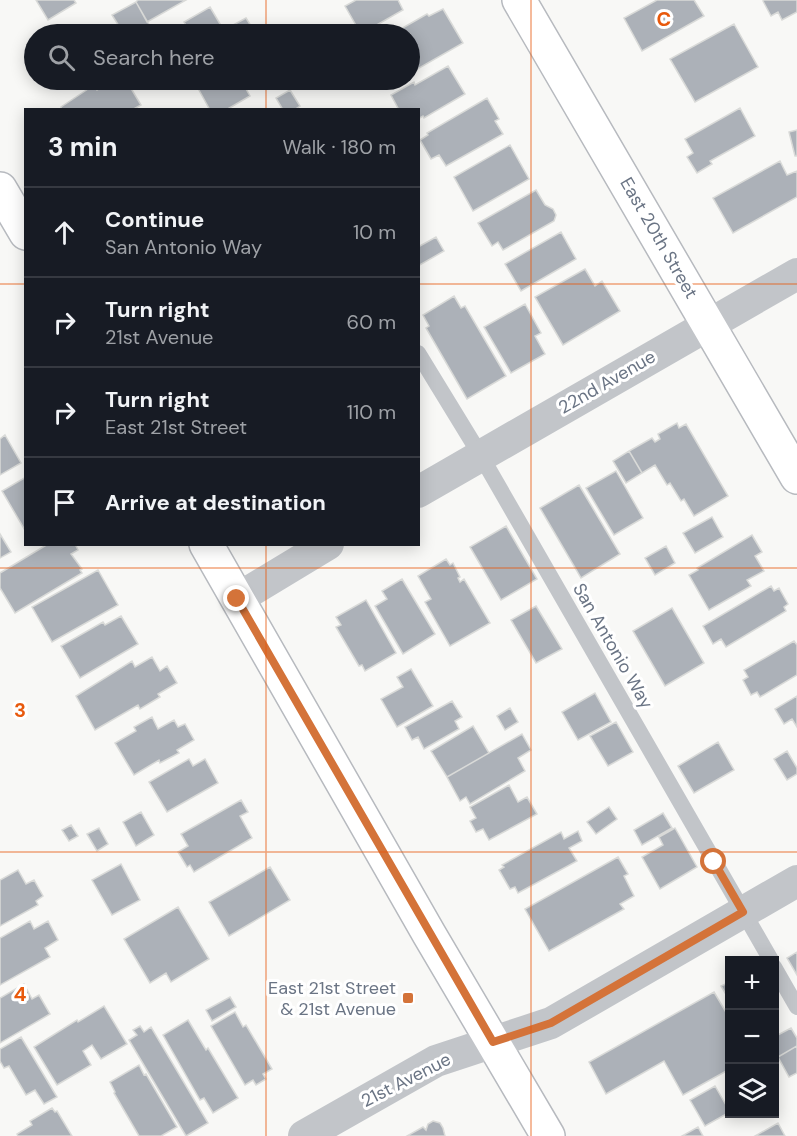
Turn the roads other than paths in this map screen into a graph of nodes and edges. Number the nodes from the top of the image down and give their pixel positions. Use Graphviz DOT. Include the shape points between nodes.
graph roads {
  1 [pos="519,0"];
  2 [pos="0,189"];
  3 [pos="24,230"];
  4 [pos="797,274"];
  5 [pos="709,323"];
  6 [pos="420,356"];
  7 [pos="481,456"];
  8 [pos="797,477"];
  9 [pos="420,491"];
  10 [pos="207,546"];
  11 [pos="325,546"];
  12 [pos="237,599"];
  13 [pos="797,880"];
  14 [pos="743,912"];
  15 [pos="769,956"];
  16 [pos="779,976"];
  17 [pos="797,1007"];
  18 [pos="493,1042"];
  19 [pos="304,1136"];
  20 [pos="548,1136"];
  1 -- 5 [label="street, East 20th Street"];
  2 -- 3 [label="street"];
  4 -- 5 [label="street, 22nd Avenue"];
  5 -- 7 [label="street, 22nd Avenue"];
  5 -- 8 [label="street, East 20th Street"];
  6 -- 7 [label="lane, San Antonio Way"];
  7 -- 9 [label="street, 22nd Avenue"];
  7 -- 14 [label="lane, San Antonio Way"];
  10 -- 12 [label="street"];
  11 -- 12 [label="street"];
  12 -- 18 [label="street"];
  13 -- 14 [label="street, 21st Avenue"];
  14 -- 15 [label="lane, San Antonio Way"];
  14 -- 18 [label="street, 21st Avenue" via="551,1023"];
  16 -- 17 [label="lane"];
  18 -- 19 [label="street, 21st Avenue" via="436,1061"];
  18 -- 20 [label="street"];
}
